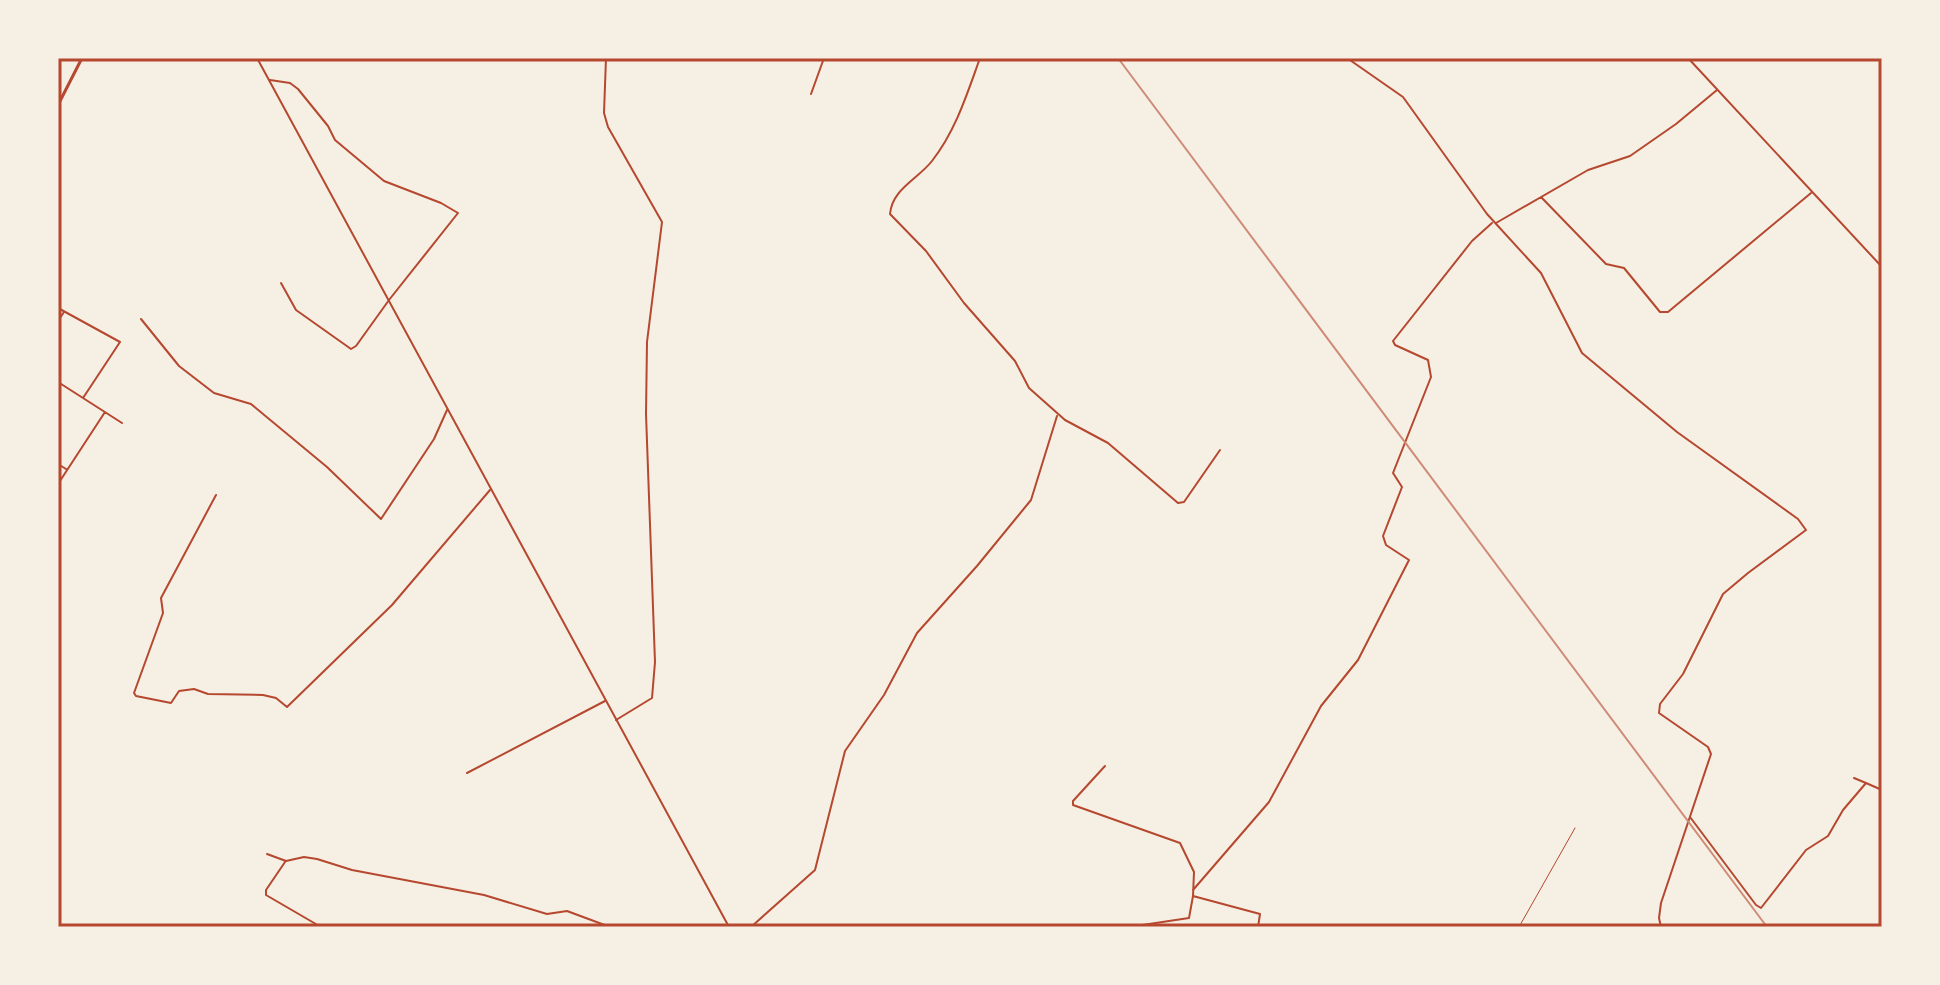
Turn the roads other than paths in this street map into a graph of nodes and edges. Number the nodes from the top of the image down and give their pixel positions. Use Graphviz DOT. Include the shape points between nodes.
graph roads {
  1 [pos="82,58"];
  2 [pos="257,58"];
  3 [pos="606,58"];
  4 [pos="824,58"];
  5 [pos="980,58"];
  6 [pos="1347,58"];
  7 [pos="1688,58"];
  8 [pos="269,80"];
  9 [pos="1717,90"];
  10 [pos="811,94"];
  11 [pos="58,105"];
  12 [pos="1812,192"];
  13 [pos="1541,197"];
  14 [pos="1494,223"];
  15 [pos="1882,267"];
  16 [pos="281,283"];
  17 [pos="389,300"];
  18 [pos="58,308"];
  19 [pos="64,311"];
  20 [pos="141,319"];
  21 [pos="58,321"];
  22 [pos="58,382"];
  23 [pos="83,398"];
  24 [pos="447,409"];
  25 [pos="105,412"];
  26 [pos="1057,415"];
  27 [pos="122,423"];
  28 [pos="1220,450"];
  29 [pos="58,464"];
  30 [pos="67,470"];
  31 [pos="58,484"];
  32 [pos="491,490"];
  33 [pos="216,495"];
  34 [pos="606,701"];
  35 [pos="616,720"];
  36 [pos="1105,766"];
  37 [pos="467,773"];
  38 [pos="1854,778"];
  39 [pos="1866,783"];
  40 [pos="1882,790"];
  41 [pos="1689,815"];
  42 [pos="267,854"];
  43 [pos="286,861"];
  44 [pos="1193,890"];
  45 [pos="1193,896"];
  46 [pos="321,927"];
  47 [pos="610,927"];
  48 [pos="729,927"];
  49 [pos="751,927"];
  50 [pos="1129,927"];
  51 [pos="1258,927"];
  52 [pos="1661,927"];
  1 -- 11 [label="main road"];
  2 -- 8 [label="street"];
  3 -- 35 [label="street" via="608,127 662,222 647,342 652,698"];
  4 -- 10 [label="street"];
  5 -- 26 [label="street" via="952,130 918,177 895,196 890,214 1015,361 1029,388"];
  6 -- 14 [label="street" via="1403,97"];
  7 -- 9 [label="street"];
  8 -- 17 [label="street"];
  8 -- 17 [label="street" via="298,89 335,140 384,181 458,213"];
  9 -- 12 [label="street"];
  9 -- 13 [label="street" via="1630,156 1588,170"];
  12 -- 13 [label="street" via="1668,312 1660,312 1624,268 1606,264"];
  12 -- 15 [label="street"];
  13 -- 14 [label="street"];
  14 -- 41 [label="street" via="1541,273 1582,353 1593,364 1806,530 1723,594 1683,674 1660,704 1659,713 1710,750"];
  14 -- 44 [label="street" via="1472,241 1393,341 1428,360 1432,370 1393,473 1402,487 1383,536 1386,545 1409,560 1358,660 1321,706 1269,802"];
  16 -- 17 [label="street" via="296,310 351,349"];
  17 -- 24 [label="street"];
  18 -- 19 [label="street"];
  19 -- 21 [label="street"];
  19 -- 23 [label="street" via="120,342"];
  20 -- 24 [label="street" via="179,366 211,391 251,404 381,519 434,439"];
  22 -- 23 [label="street"];
  23 -- 25 [label="street"];
  24 -- 32 [label="street"];
  25 -- 27 [label="street"];
  25 -- 30 [label="street"];
  26 -- 28 [label="street" via="1108,443 1178,503 1184,502"];
  26 -- 49 [label="street" via="1031,500 925,622 845,751 815,870"];
  29 -- 30 [label="street"];
  30 -- 31 [label="street"];
  32 -- 33 [label="street" via="392,605 287,707 271,696 194,689 179,691 171,703 136,696 163,613 161,598"];
  32 -- 34 [label="street"];
  34 -- 35 [label="street"];
  34 -- 37 [label="street"];
  35 -- 48 [label="street"];
  36 -- 44 [label="street" via="1073,805 1180,843 1194,872"];
  38 -- 39 [label="street"];
  39 -- 40 [label="street"];
  39 -- 41 [label="street" via="1828,836 1806,850 1761,908"];
  41 -- 52 [label="street" via="1661,903"];
  42 -- 43 [label="street"];
  43 -- 46 [label="street" via="266,895"];
  43 -- 47 [label="street" via="317,859 547,914 567,911"];
  44 -- 45 [label="street"];
  45 -- 50 [label="street" via="1189,918"];
  45 -- 51 [label="street" via="1260,914"];
}
